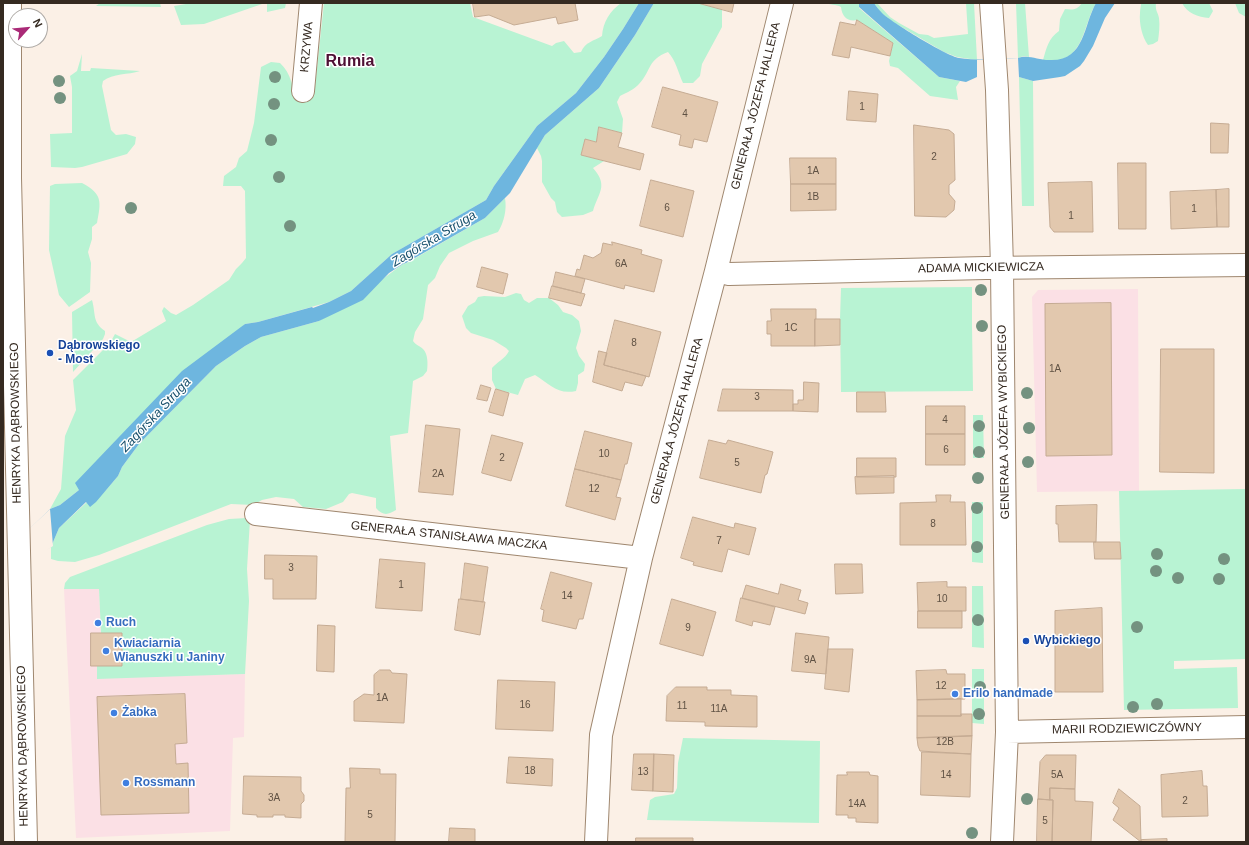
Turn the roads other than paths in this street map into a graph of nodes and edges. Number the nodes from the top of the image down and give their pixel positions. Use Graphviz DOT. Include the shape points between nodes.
graph roads {
  1 [pos="10,3"];
  2 [pos="311,3"];
  3 [pos="782,3"];
  4 [pos="991,3"];
  5 [pos="302,91"];
  6 [pos="1246,265"];
  7 [pos="1002,268"];
  8 [pos="716,270"];
  9 [pos="256,514"];
  10 [pos="641,558"];
  11 [pos="12,639"];
  12 [pos="1246,727"];
  13 [pos="1007,732"];
  14 [pos="26,842"];
  15 [pos="596,842"];
  16 [pos="1002,842"];
  1 -- 11 [label="street, HENRYKA DĄBROWSKIEGO"];
  2 -- 5 [label="street, KRZYWA"];
  3 -- 8 [label="street, GENERAŁA JÓZEFA HALLERA"];
  4 -- 7 [label="street, GENERAŁA JÓZEFA WYBICKIEGO" via="997,90"];
  6 -- 7 [label="street, ADAMA MICKIEWICZA"];
  7 -- 8 [label="street, ADAMA MICKIEWICZA" via="729,274"];
  7 -- 13 [label="street, GENERAŁA JÓZEFA WYBICKIEGO"];
  8 -- 10 [label="street, GENERAŁA JÓZEFA HALLERA"];
  9 -- 10 [label="street, GENERAŁA STANISŁAWA MACZKA"];
  10 -- 15 [label="street, GENERAŁA JÓZEFA HALLERA" via="601,735"];
  11 -- 14 [label="street, HENRYKA DĄBROWSKIEGO"];
  12 -- 13 [label="street, MARII RODZIEWICZÓWNY"];
  13 -- 16 [label="street, GENERAŁA JÓZEFA WYBICKIEGO"];
}
